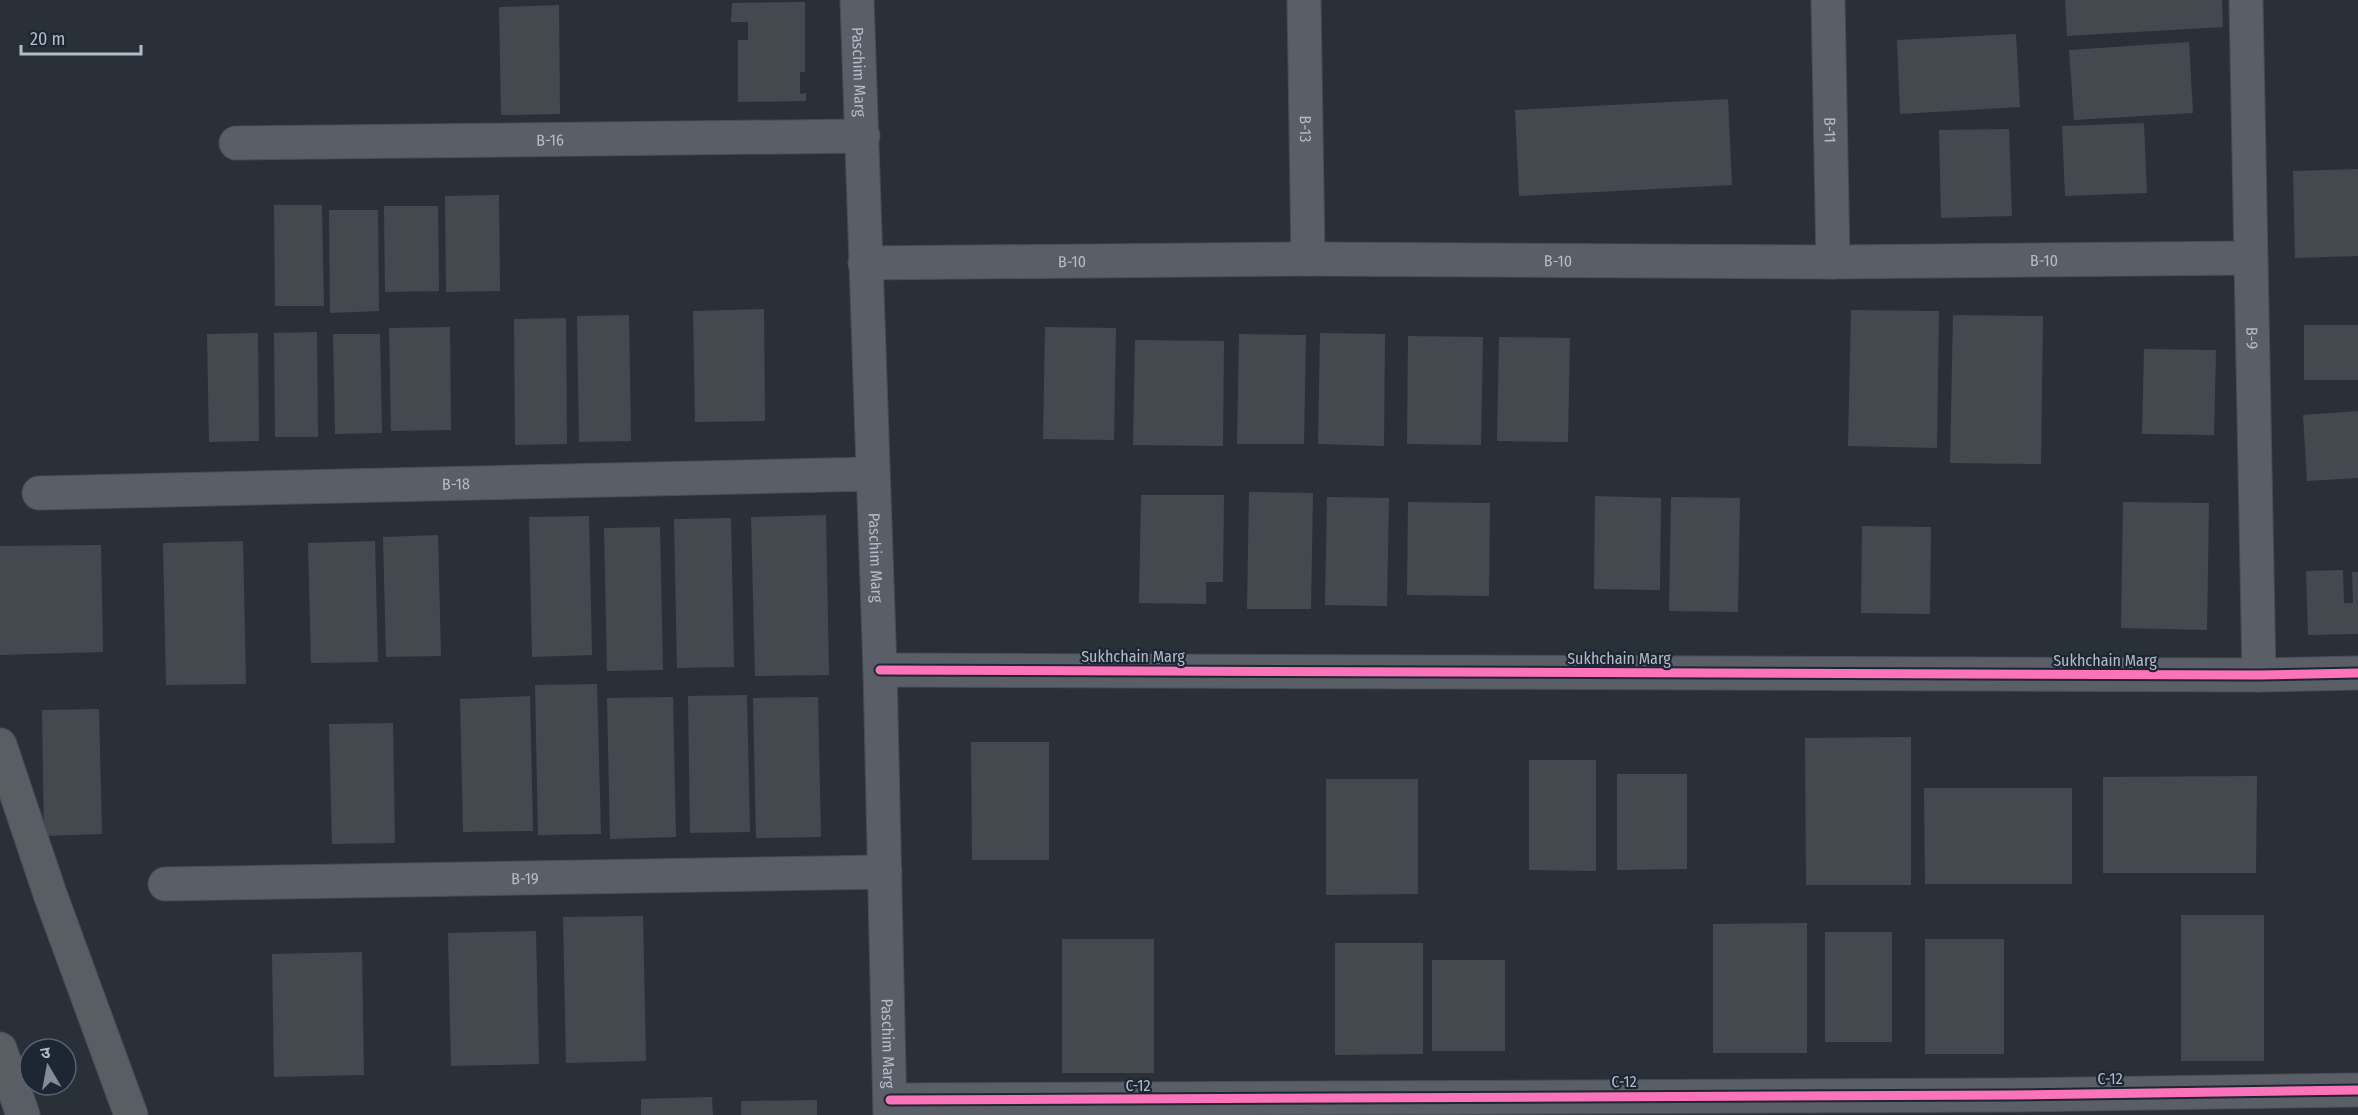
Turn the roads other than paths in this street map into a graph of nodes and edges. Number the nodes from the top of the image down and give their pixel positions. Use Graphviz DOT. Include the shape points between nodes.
graph roads {
  1 [pos="857,0"];
  2 [pos="1304,0"];
  3 [pos="1828,0"];
  4 [pos="2246,0"];
  5 [pos="863,136"];
  6 [pos="236,143"];
  7 [pos="2250,258"];
  8 [pos="1308,259"];
  9 [pos="1833,262"];
  10 [pos="865,263"];
  11 [pos="872,474"];
  12 [pos="39,493"];
  13 [pos="880,670"];
  14 [pos="2358,673"];
  15 [pos="2259,675"];
  16 [pos="0,745"];
  17 [pos="885,872"];
  18 [pos="165,884"];
  19 [pos="0,1049"];
  20 [pos="2358,1090"];
  21 [pos="2010,1105"];
  22 [pos="1337,1107"];
  23 [pos="890,1108"];
  24 [pos="23,1115"];
  25 [pos="131,1115"];
  1 -- 5 [label="street, Paschim Marg"];
  2 -- 8 [label="street, B-13"];
  3 -- 9 [label="street, B-11"];
  4 -- 7 [label="street, B-9"];
  5 -- 6 [label="street, B-16"];
  5 -- 10 [label="street, Paschim Marg"];
  7 -- 9 [label="street, B-10"];
  7 -- 15 [label="street, B-9"];
  8 -- 9 [label="street, B-10"];
  8 -- 10 [label="street, B-10"];
  10 -- 11 [label="street, Paschim Marg"];
  11 -- 12 [label="street, B-18"];
  11 -- 13 [label="street, Paschim Marg"];
  13 -- 15 [label="street, Sukhchain Marg"];
  13 -- 17 [label="street, Paschim Marg"];
  14 -- 15 [label="street, Sukhchain Marg"];
  16 -- 25 [label="street"];
  17 -- 18 [label="street, B-19"];
  17 -- 23 [label="street, Paschim Marg"];
  19 -- 24 [label="street"];
  20 -- 21 [label="street, C-12"];
  21 -- 22 [label="street, C-12" via="1703,1095"];
  22 -- 23 [label="street, C-12"];
}
